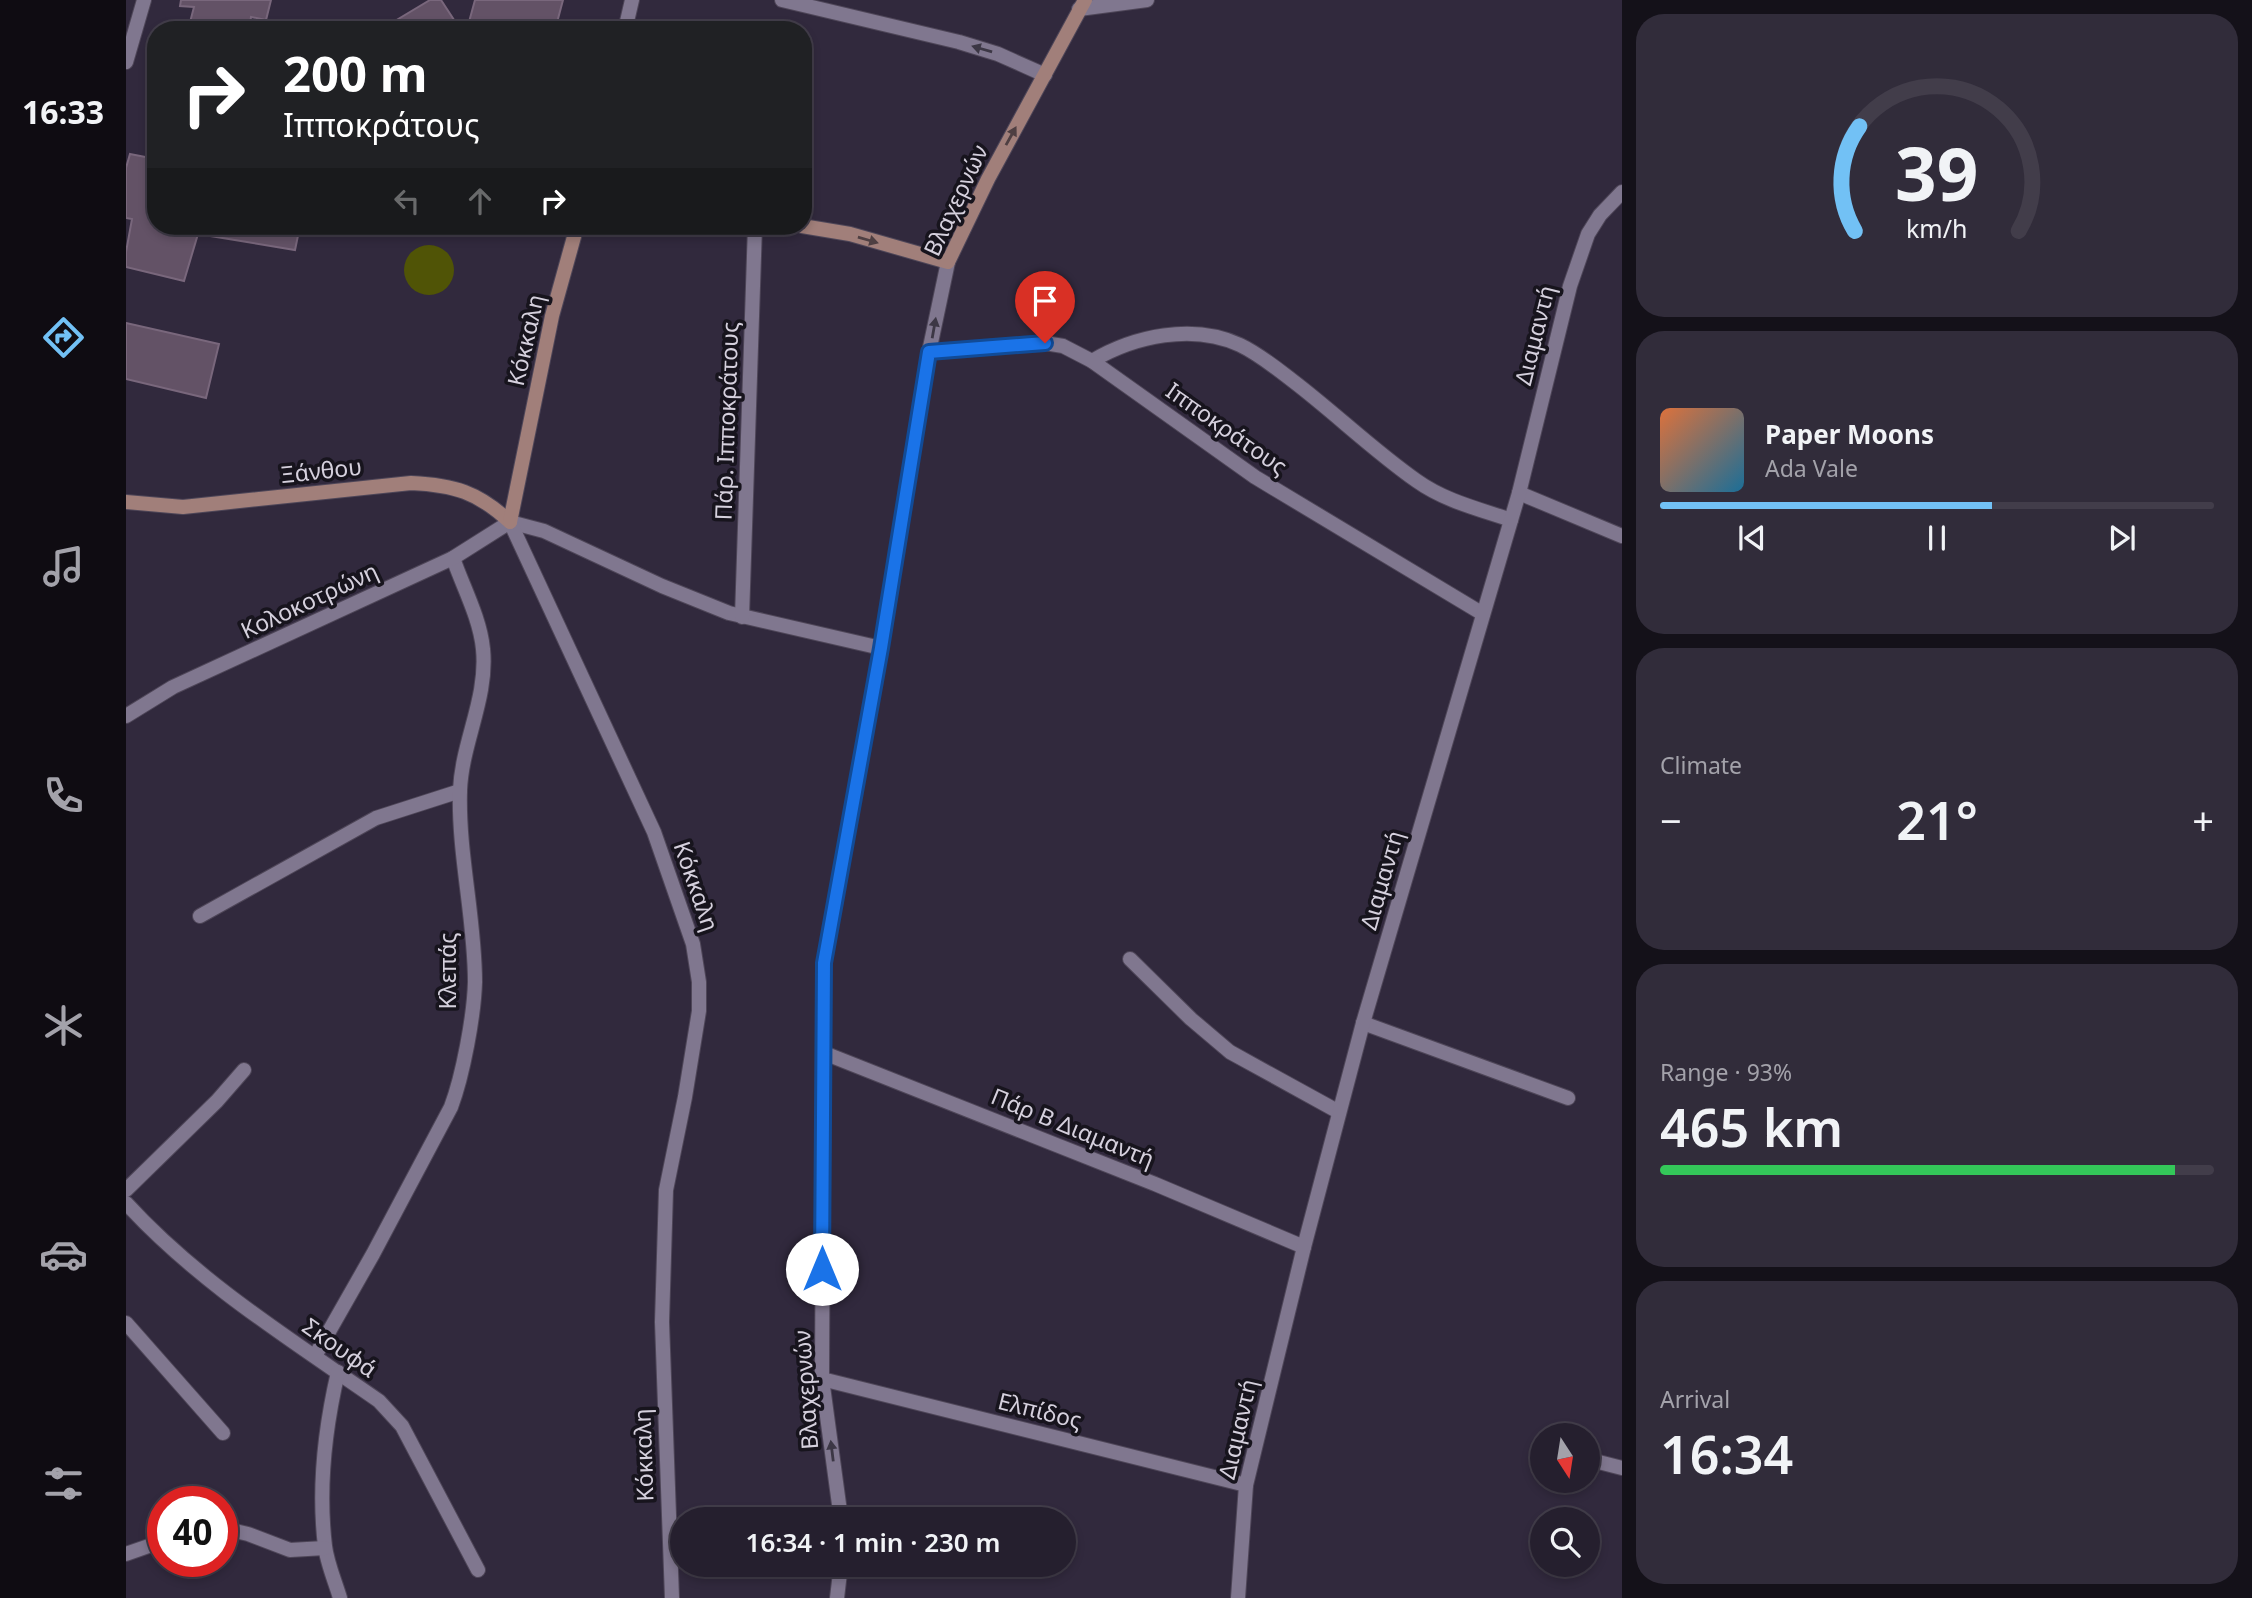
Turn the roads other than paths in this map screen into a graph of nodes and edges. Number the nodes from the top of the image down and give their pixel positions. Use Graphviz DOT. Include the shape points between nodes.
graph roads {
  1 [pos="144,0"];
  2 [pos="632,0"];
  3 [pos="782,0"];
  4 [pos="1147,0"];
  5 [pos="1082,4"];
  6 [pos="627,21"];
  7 [pos="126,62"];
  8 [pos="1045,75"];
  9 [pos="1622,192"];
  10 [pos="812,228"];
  11 [pos="574,235"];
  12 [pos="755,235"];
  13 [pos="948,262"];
  14 [pos="929,352"];
  15 [pos="1092,361"];
  16 [pos="1519,493"];
  17 [pos="126,502"];
  18 [pos="1511,520"];
  19 [pos="510,522"];
  20 [pos="1622,536"];
  21 [pos="453,558"];
  22 [pos="1483,614"];
  23 [pos="742,617"];
  24 [pos="881,648"];
  25 [pos="126,716"];
  26 [pos="460,791"];
  27 [pos="200,916"];
  28 [pos="1130,958"];
  29 [pos="1363,1023"];
  30 [pos="824,1054"];
  31 [pos="244,1070"];
  32 [pos="1568,1098"];
  33 [pos="1339,1112"];
  34 [pos="126,1190"];
  35 [pos="126,1203"];
  36 [pos="1304,1247"];
  37 [pos="126,1323"];
  38 [pos="315,1356"];
  39 [pos="338,1372"];
  40 [pos="822,1380"];
  41 [pos="223,1433"];
  42 [pos="1600,1462"];
  43 [pos="1622,1468"];
  44 [pos="1246,1485"];
  45 [pos="839,1507"];
  46 [pos="238,1532"];
  47 [pos="147,1547"];
  48 [pos="326,1548"];
  49 [pos="126,1554"];
  50 [pos="478,1570"];
  51 [pos="839,1577"];
  52 [pos="340,1598"];
  53 [pos="672,1598"];
  54 [pos="837,1598"];
  55 [pos="1238,1598"];
  1 -- 7 [label="street"];
  2 -- 6 [label="street"];
  8 -- 3 [label="street, one-way" via="959,42"];
  4 -- 5 [label="street"];
  5 -- 8 [label="main road, Βλαχερνών"];
  13 -- 8 [label="main road, Βλαχερνών, one-way"];
  9 -- 16 [label="street, Διαμαντή" via="1588,234 1570,286"];
  10 -- 13 [label="main road, one-way"];
  11 -- 19 [label="main road, Κόκκαλη" via="552,316"];
  12 -- 23 [label="street, Πάρ. Ιπποκράτους"];
  14 -- 13 [label="street, Βλαχερνών, one-way"];
  14 -- 15 [label="street, Ιπποκράτους" via="1045,343 1063,346"];
  14 -- 24 [label="street, Βλαχερνών"];
  15 -- 18 [label="street" via="1125,345 1178,334 1214,336 1238,344 1331,410 1417,481 1452,500"];
  15 -- 22 [label="street, Ιπποκράτους" via="1255,477"];
  16 -- 18 [label="street, Διαμαντή"];
  16 -- 20 [label="street"];
  17 -- 19 [label="main road, Ξάνθου" via="184,507 411,483 460,489 494,507"];
  18 -- 22 [label="street, Διαμαντή"];
  19 -- 21 [label="street, Κολοκοτρώνη"];
  19 -- 23 [label="street" via="544,531"];
  19 -- 53 [label="street, Κόκκαλη" via="654,832 693,944 697,969 699,1011 666,1190 662,1335"];
  21 -- 25 [label="street, Κολοκοτρώνη" via="173,687"];
  21 -- 26 [label="street, Κλεπάς" via="480,631 484,663"];
  22 -- 29 [label="street, Διαμαντή"];
  23 -- 24 [label="street"];
  24 -- 30 [label="street, Βλαχερνών" via="824,963"];
  26 -- 27 [label="street" via="376,818"];
  26 -- 38 [label="street, Κλεπάς" via="475,983 458,1089 442,1129"];
  28 -- 33 [label="street" via="1230,1052"];
  29 -- 32 [label="street"];
  29 -- 33 [label="street, Διαμαντή"];
  30 -- 36 [label="street, Πάρ Β Διαμαντή"];
  30 -- 40 [label="street, Βλαχερνών"];
  31 -- 34 [label="street"];
  33 -- 36 [label="street, Διαμαντή"];
  35 -- 38 [label="street, Σκουφά" via="229,1296"];
  36 -- 44 [label="street, Διαμαντή"];
  37 -- 41 [label="street"];
  38 -- 39 [label="street, Σκουφά"];
  39 -- 48 [label="street" via="325,1456"];
  39 -- 50 [label="street, Σκουφά" via="379,1401 402,1426"];
  40 -- 44 [label="street, Ελπίδος"];
  45 -- 40 [label="street, Βλαχερνών, one-way"];
  42 -- 43 [label="street"];
  44 -- 55 [label="street, Διαμαντή"];
  46 -- 48 [label="street" via="290,1550"];
  47 -- 49 [label="street"];
  48 -- 52 [label="street"];
  51 -- 54 [label="street"];
}
